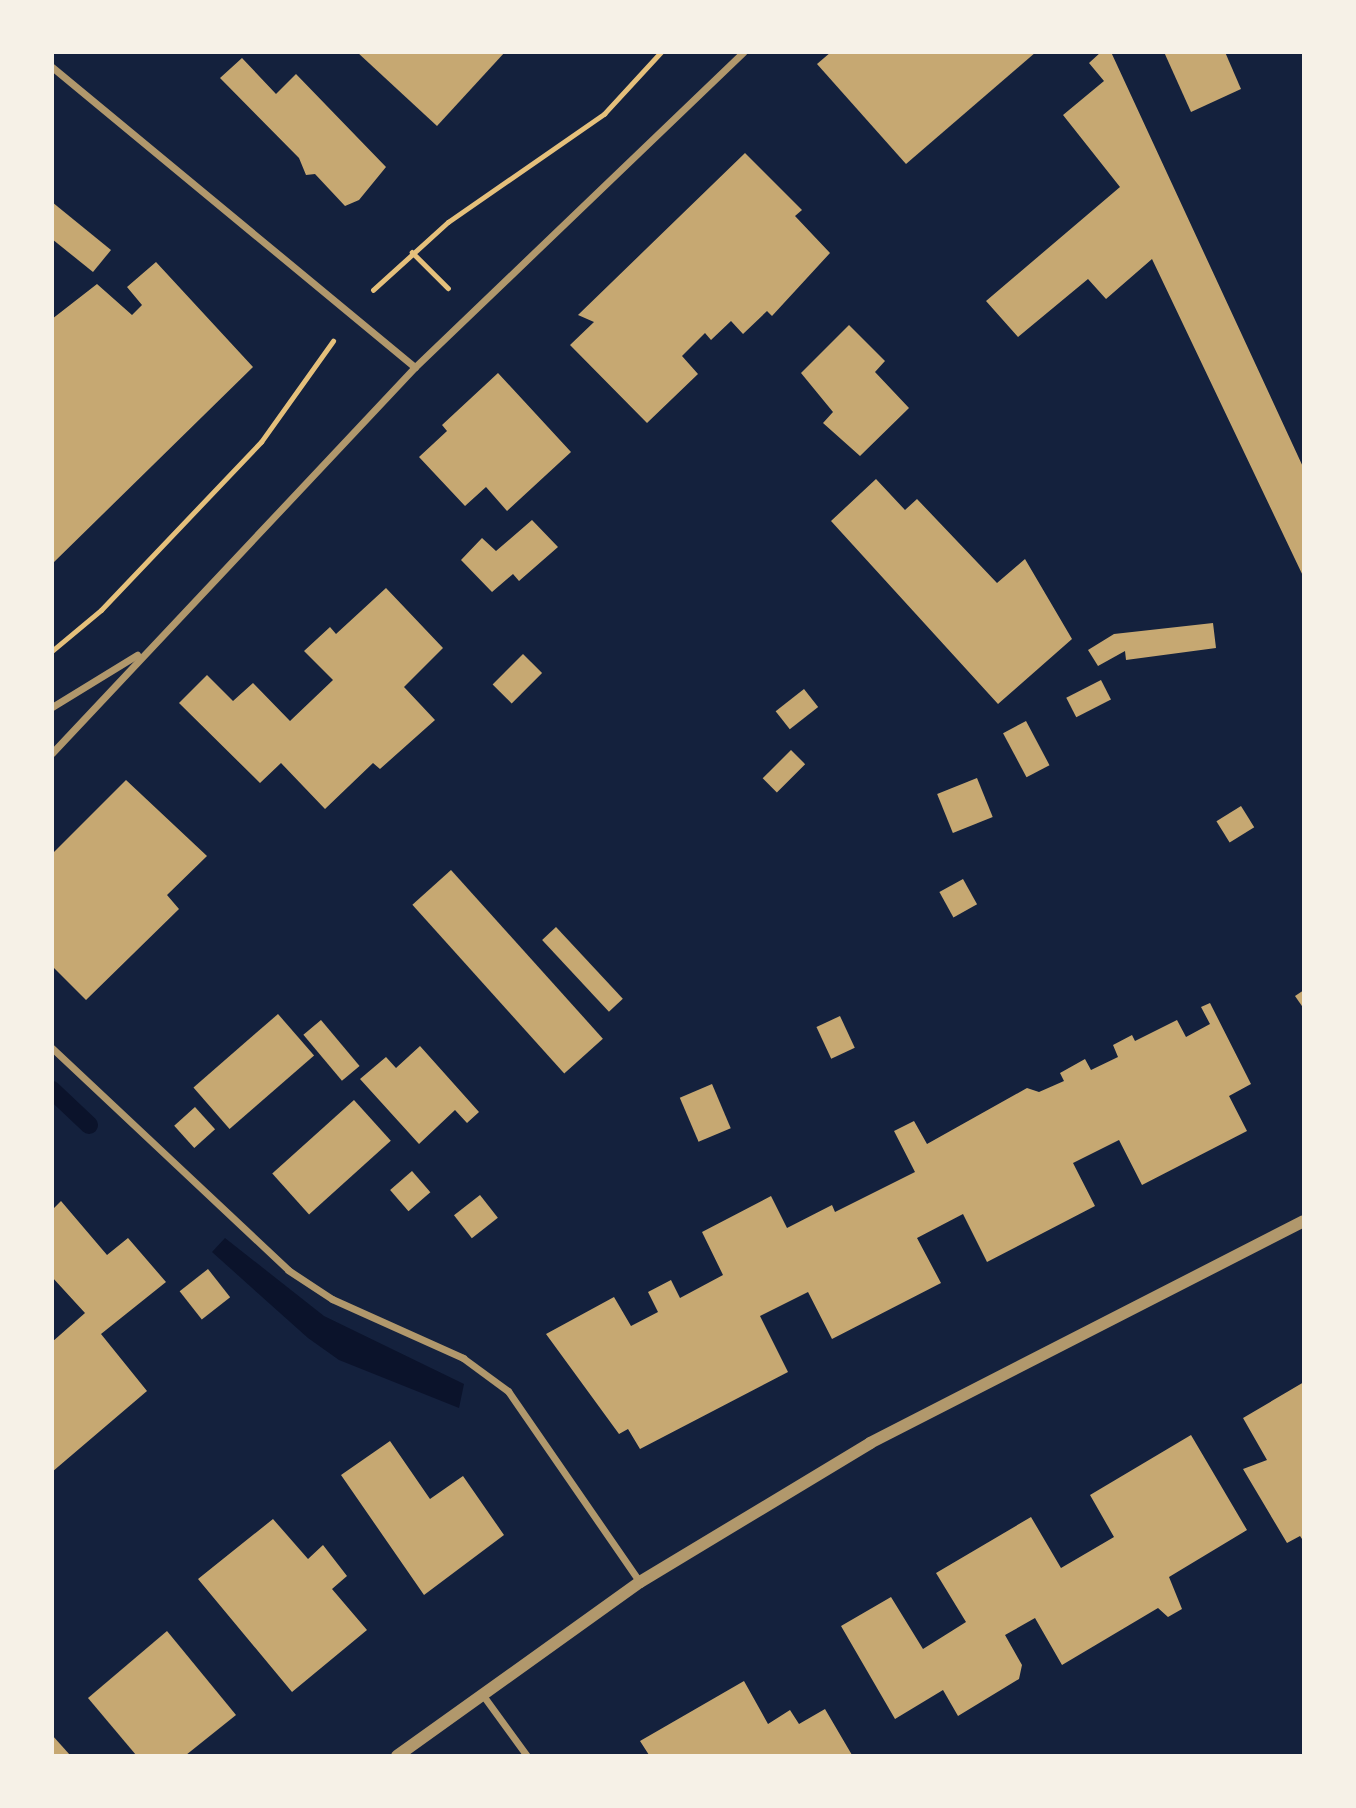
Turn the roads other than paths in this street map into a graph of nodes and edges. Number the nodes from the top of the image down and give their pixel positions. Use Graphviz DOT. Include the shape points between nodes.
graph roads {
  1 [pos="744,52"];
  2 [pos="52,67"];
  3 [pos="415,367"];
  4 [pos="143,651"];
  5 [pos="52,707"];
  6 [pos="52,753"];
  7 [pos="52,1048"];
  8 [pos="1304,1221"];
  9 [pos="640,1582"];
  10 [pos="481,1692"];
  11 [pos="397,1755"];
  12 [pos="527,1755"];
  1 -- 3 [label="street"];
  2 -- 3 [label="street"];
  3 -- 4 [label="street"];
  4 -- 5 [label="street"];
  4 -- 6 [label="street"];
  7 -- 9 [label="street" via="288,1270 332,1299 463,1358 508,1391"];
  8 -- 9 [label="street" via="870,1443"];
  9 -- 10 [label="street"];
  10 -- 11 [label="street"];
  10 -- 12 [label="street"];
}
